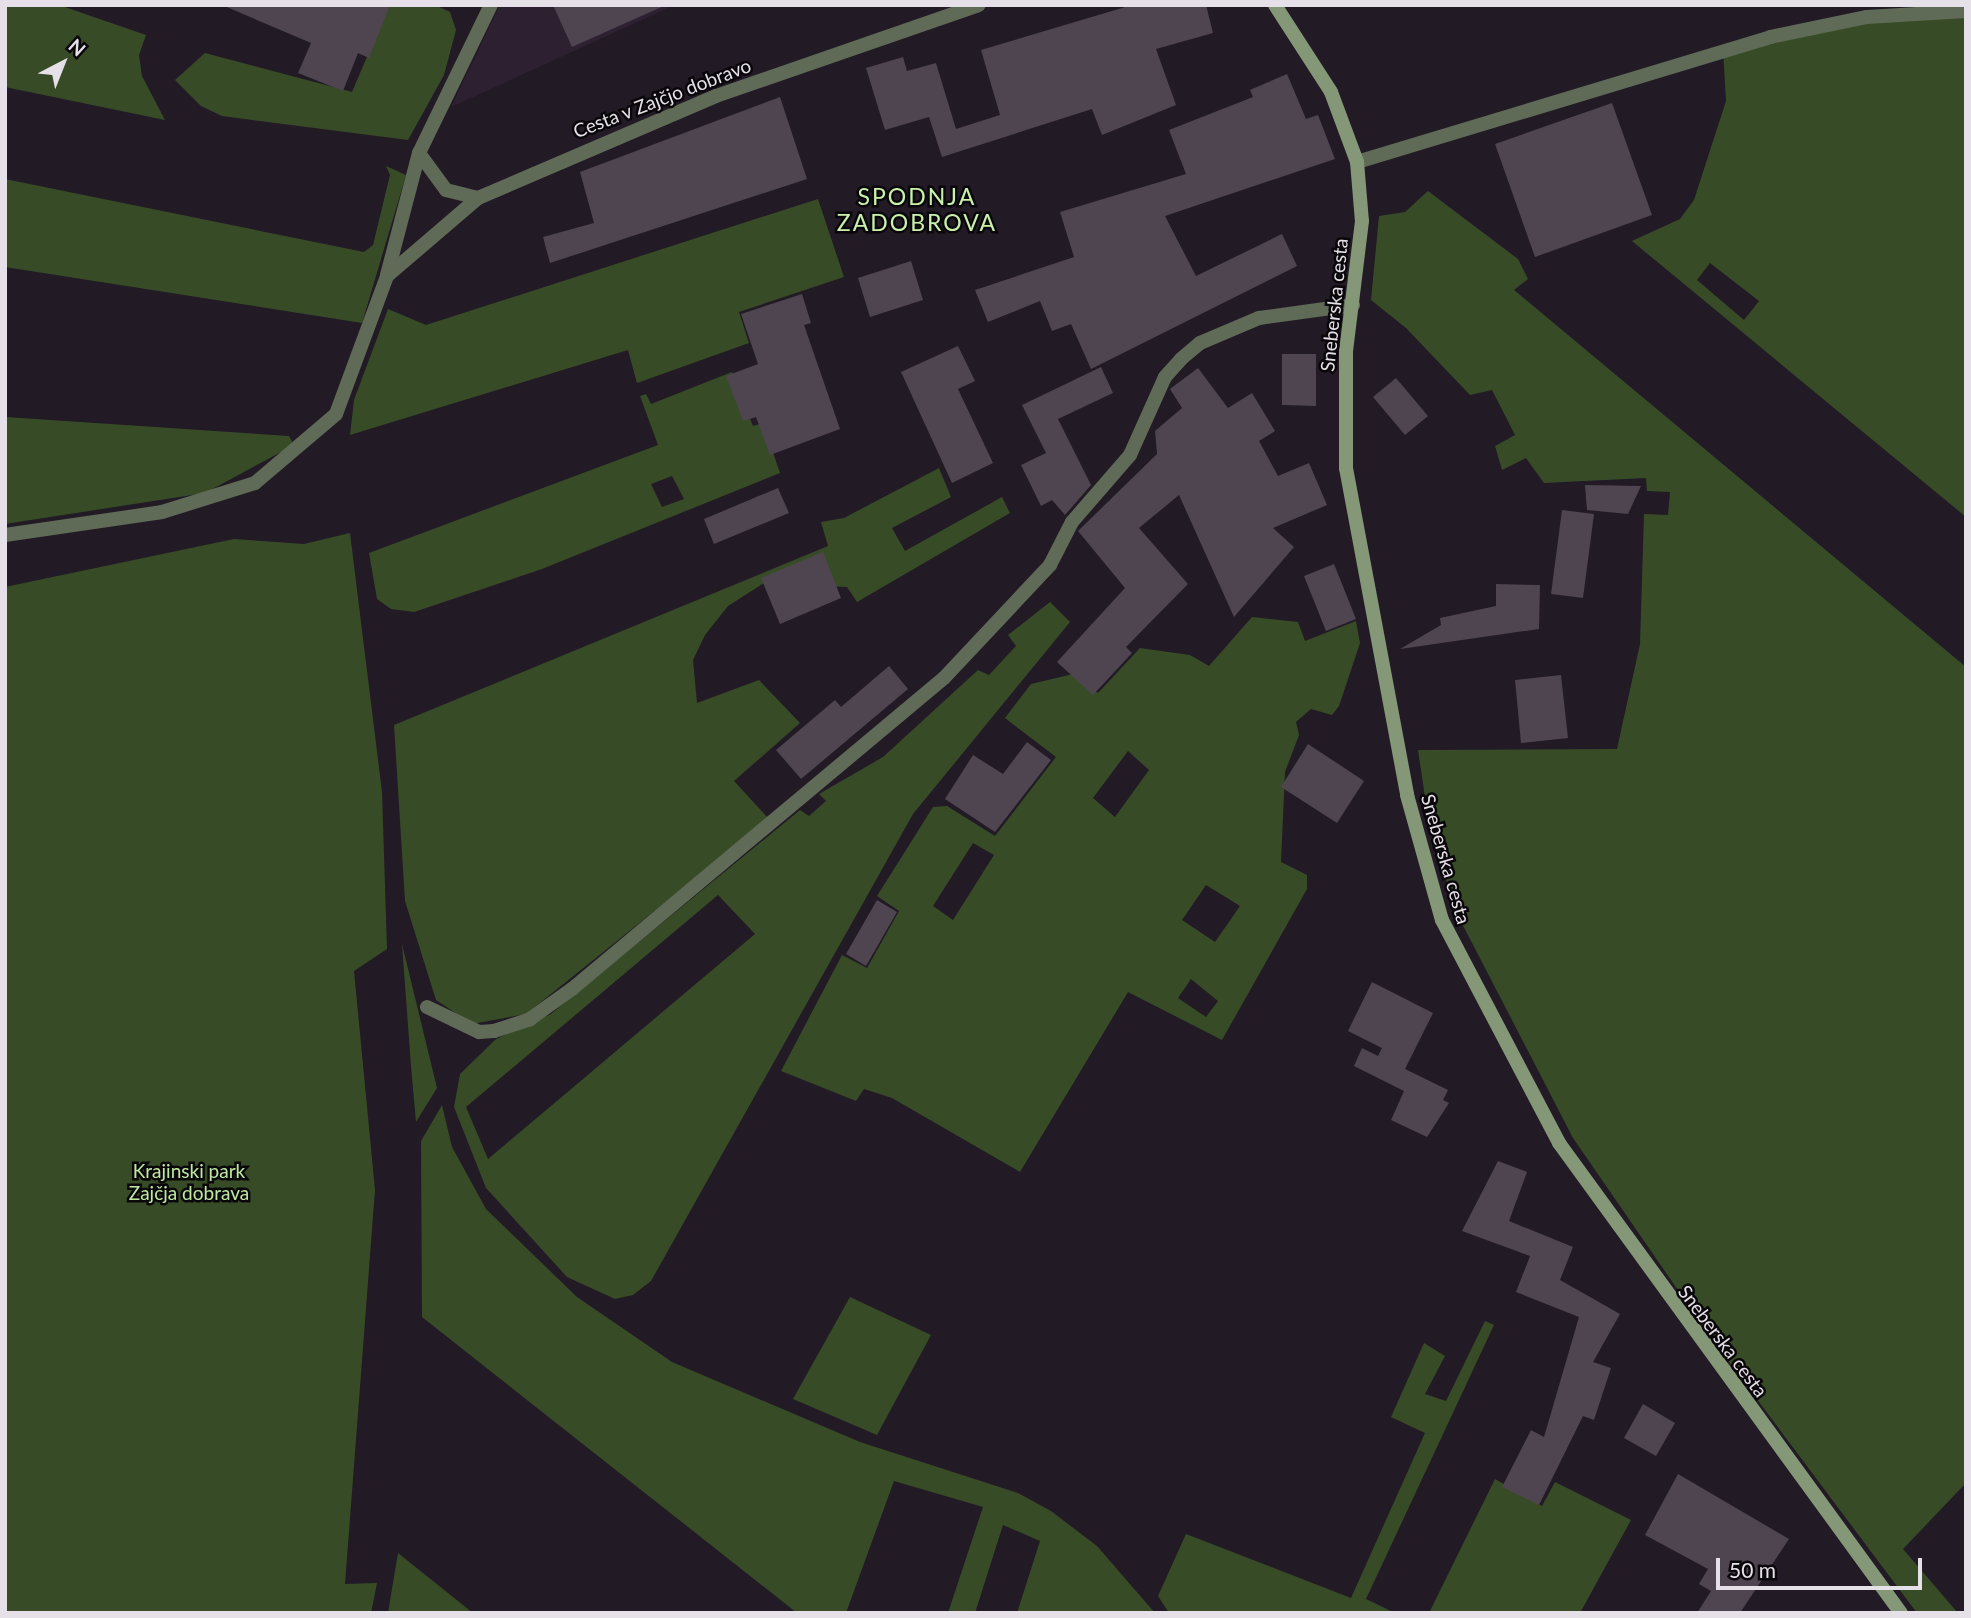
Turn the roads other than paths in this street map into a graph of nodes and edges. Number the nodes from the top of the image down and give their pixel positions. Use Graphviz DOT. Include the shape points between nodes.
graph roads {
  1 [pos="491,5"];
  2 [pos="979,5"];
  3 [pos="1275,5"];
  4 [pos="1966,11"];
  5 [pos="419,153"];
  6 [pos="1357,162"];
  7 [pos="478,198"];
  8 [pos="387,276"];
  9 [pos="1353,305"];
  10 [pos="5,535"];
  11 [pos="427,1007"];
  12 [pos="1901,1613"];
  1 -- 5 [label="street, Cesta v Zajčjo dobravo"];
  2 -- 7 [label="street, Cesta v Zajčjo dobravo" via="716,96"];
  3 -- 6 [label="street, Sneberska cesta" via="1331,92"];
  4 -- 6 [label="street" via="1867,17 1770,37"];
  5 -- 7 [label="street" via="446,190"];
  5 -- 8 [label="street, Cesta v Zajčjo dobravo"];
  6 -- 9 [label="street, Sneberska cesta" via="1362,221"];
  7 -- 8 [label="street, Cesta v Zajčjo dobravo"];
  8 -- 10 [label="street, Cesta v Zajčjo dobravo" via="336,414 280,468 255,484 162,512"];
  9 -- 11 [label="street" via="1259,318 1200,343 1181,359 1165,377 1130,455 1072,522 1050,565 944,678 572,989 530,1019 494,1031 479,1032"];
  9 -- 12 [label="street, Sneberska cesta" via="1343,400 1346,468 1407,795 1450,941 1590,1189"];
}
